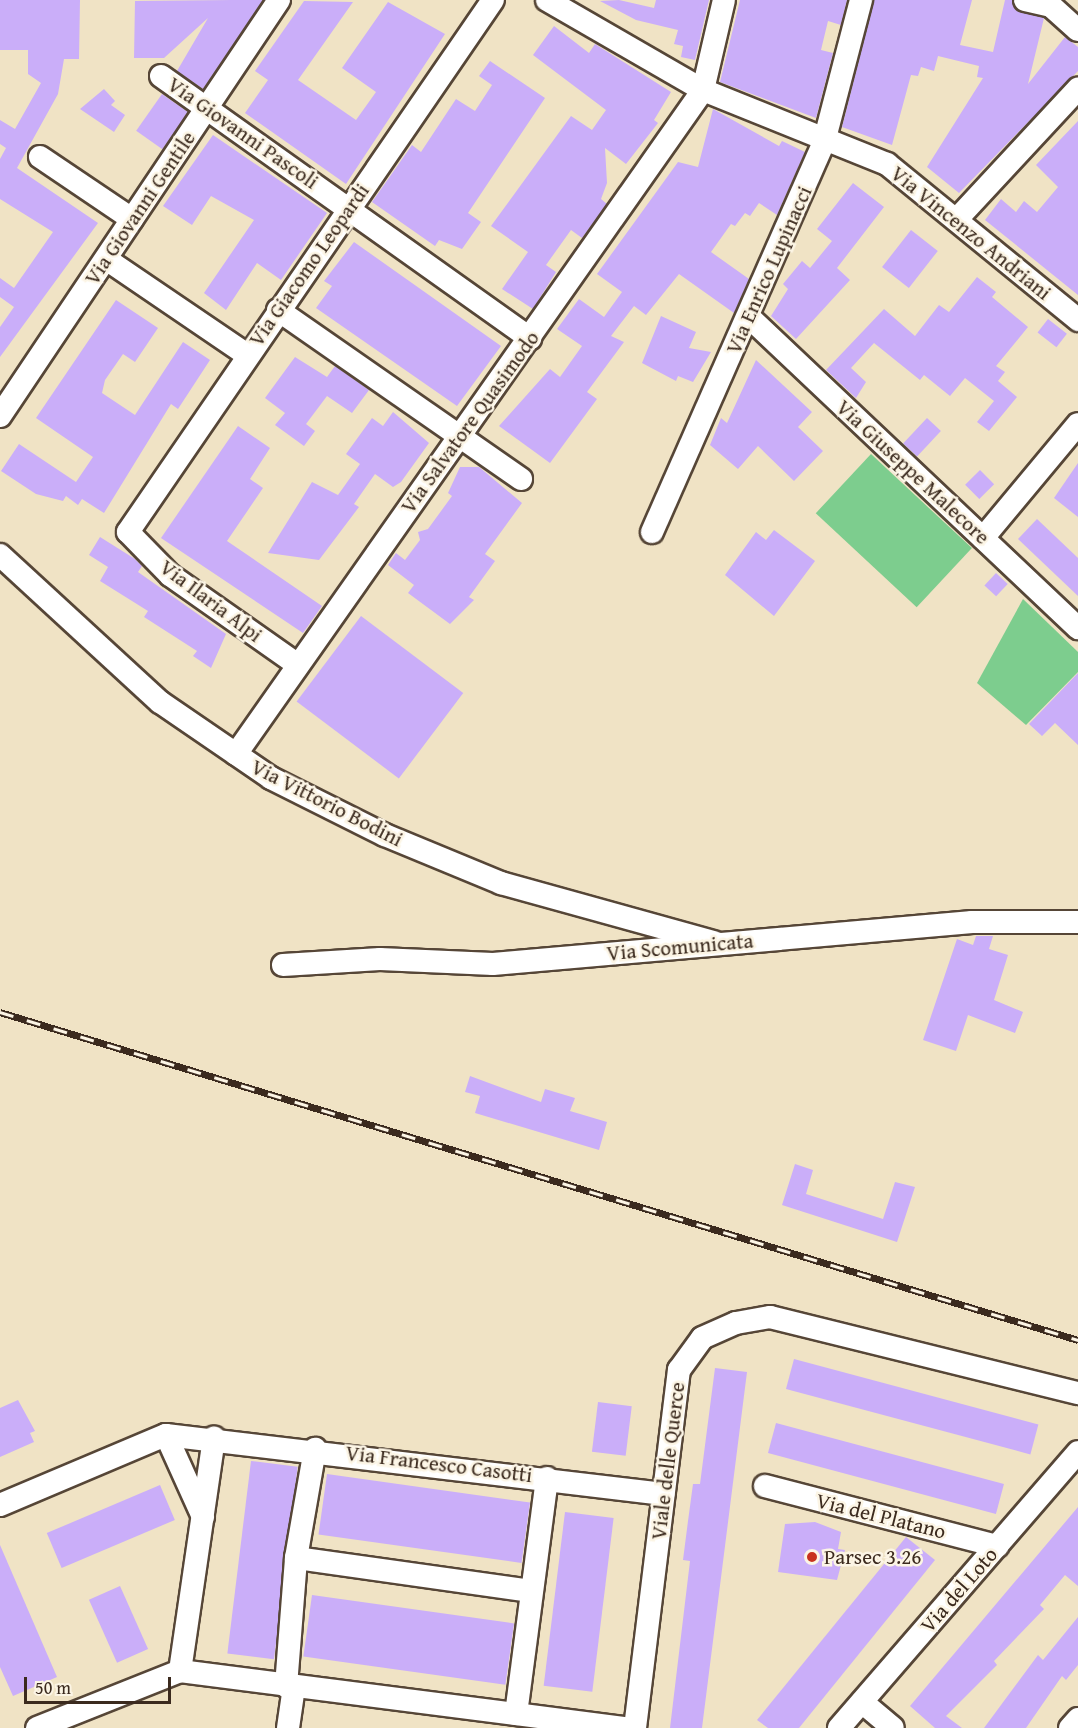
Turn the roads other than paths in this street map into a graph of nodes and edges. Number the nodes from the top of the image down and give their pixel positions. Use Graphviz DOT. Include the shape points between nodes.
graph roads {
  1 [pos="279,0"];
  2 [pos="494,0"];
  3 [pos="547,0"];
  4 [pos="724,0"];
  5 [pos="861,0"];
  6 [pos="1025,0"];
  7 [pos="1078,30"];
  8 [pos="161,76"];
  9 [pos="1078,89"];
  10 [pos="703,90"];
  11 [pos="205,110"];
  12 [pos="824,142"];
  13 [pos="40,157"];
  14 [pos="350,207"];
  15 [pos="132,219"];
  16 [pos="957,219"];
  17 [pos="106,259"];
  18 [pos="278,310"];
  19 [pos="749,317"];
  20 [pos="1078,320"];
  21 [pos="530,338"];
  22 [pos="247,355"];
  23 [pos="0,416"];
  24 [pos="1078,424"];
  25 [pos="460,435"];
  26 [pos="521,479"];
  27 [pos="128,532"];
  28 [pos="652,532"];
  29 [pos="983,538"];
  30 [pos="0,555"];
  31 [pos="1078,628"];
  32 [pos="298,665"];
  33 [pos="236,754"];
  34 [pos="1078,922"];
  35 [pos="714,942"];
  36 [pos="283,965"];
  37 [pos="1078,1393"];
  38 [pos="166,1435"];
  39 [pos="214,1437"];
  40 [pos="315,1449"];
  41 [pos="1078,1452"];
  42 [pos="547,1478"];
  43 [pos="765,1486"];
  44 [pos="664,1494"];
  45 [pos="0,1505"];
  46 [pos="203,1517"];
  47 [pos="997,1546"];
  48 [pos="296,1558"];
  49 [pos="531,1591"];
  50 [pos="180,1671"];
  51 [pos="290,1686"];
  52 [pos="862,1702"];
  53 [pos="516,1714"];
  54 [pos="1078,1719"];
  55 [pos="38,1728"];
  56 [pos="288,1728"];
  57 [pos="627,1728"];
  58 [pos="635,1728"];
  59 [pos="839,1728"];
  60 [pos="893,1728"];
  61 [pos="1070,1728"];
  1 -- 11 [label="street, Via Giovanni Gentile"];
  2 -- 14 [label="street, Via Giacomo Leopardi"];
  3 -- 10 [label="street, Via Vincenzo Andriani"];
  4 -- 10 [label="street"];
  5 -- 12 [label="street, Via Enrico Lupinacci"];
  6 -- 7 [label="street" via="1051,6"];
  8 -- 11 [label="street, Via Giovanni Pascoli"];
  9 -- 16 [label="street"];
  10 -- 12 [label="street, Via Vincenzo Andriani"];
  10 -- 21 [label="street, Via Salvatore Quasimodo"];
  11 -- 14 [label="street, Via Giovanni Pascoli"];
  11 -- 15 [label="street, Via Giovanni Gentile"];
  12 -- 16 [label="street, Via Vincenzo Andriani" via="887,164"];
  12 -- 19 [label="street, Via Enrico Lupinacci"];
  13 -- 15 [label="street"];
  14 -- 18 [label="street, Via Giacomo Leopardi"];
  14 -- 21 [label="street, Via Giovanni Pascoli"];
  15 -- 17 [label="street, Via Giovanni Gentile"];
  16 -- 20 [label="street, Via Vincenzo Andriani"];
  17 -- 22 [label="street"];
  17 -- 23 [label="street, Via Giovanni Gentile"];
  18 -- 22 [label="street, Via Giacomo Leopardi"];
  18 -- 25 [label="street"];
  19 -- 28 [label="street, Via Enrico Lupinacci"];
  19 -- 29 [label="street, Via Giuseppe Malecore"];
  21 -- 25 [label="street, Via Salvatore Quasimodo"];
  22 -- 27 [label="street, Via Giacomo Leopardi"];
  24 -- 29 [label="street"];
  25 -- 26 [label="street"];
  25 -- 32 [label="street, Via Salvatore Quasimodo"];
  27 -- 32 [label="street, Via Ilaria Alpi" via="171,575"];
  29 -- 31 [label="street, Via Giuseppe Malecore"];
  30 -- 33 [label="street, Via Vittorio Bodini" via="160,702"];
  32 -- 33 [label="street, Via Salvatore Quasimodo"];
  33 -- 35 [label="street, Via Vittorio Bodini" via="385,836 501,883"];
  34 -- 35 [label="street, Via Scomunicata" via="972,922"];
  35 -- 36 [label="street, Via Scomunicata" via="493,964 380,959"];
  37 -- 44 [label="street, Viale delle Querce" via="770,1317 736,1323 702,1338 679,1370"];
  38 -- 39 [label="street, Via Francesco Casotti"];
  38 -- 45 [label="street, Via Francesco Casotti"];
  38 -- 46 [label="street"];
  39 -- 40 [label="street, Via Francesco Casotti"];
  39 -- 46 [label="street"];
  40 -- 42 [label="street, Via Francesco Casotti"];
  40 -- 48 [label="street"];
  41 -- 47 [label="street, Via del Loto"];
  42 -- 44 [label="street, Via Francesco Casotti"];
  42 -- 49 [label="street"];
  43 -- 47 [label="street, Via del Platano"];
  44 -- 58 [label="street, Viale delle Querce"];
  46 -- 50 [label="street"];
  47 -- 52 [label="street, Via del Loto"];
  48 -- 49 [label="street"];
  48 -- 51 [label="street"];
  49 -- 53 [label="street"];
  50 -- 51 [label="street"];
  50 -- 55 [label="street"];
  51 -- 53 [label="street"];
  51 -- 56 [label="street"];
  52 -- 59 [label="street, Via del Loto"];
  52 -- 60 [label="street"];
  53 -- 57 [label="street"];
  54 -- 61 [label="street"];
}
